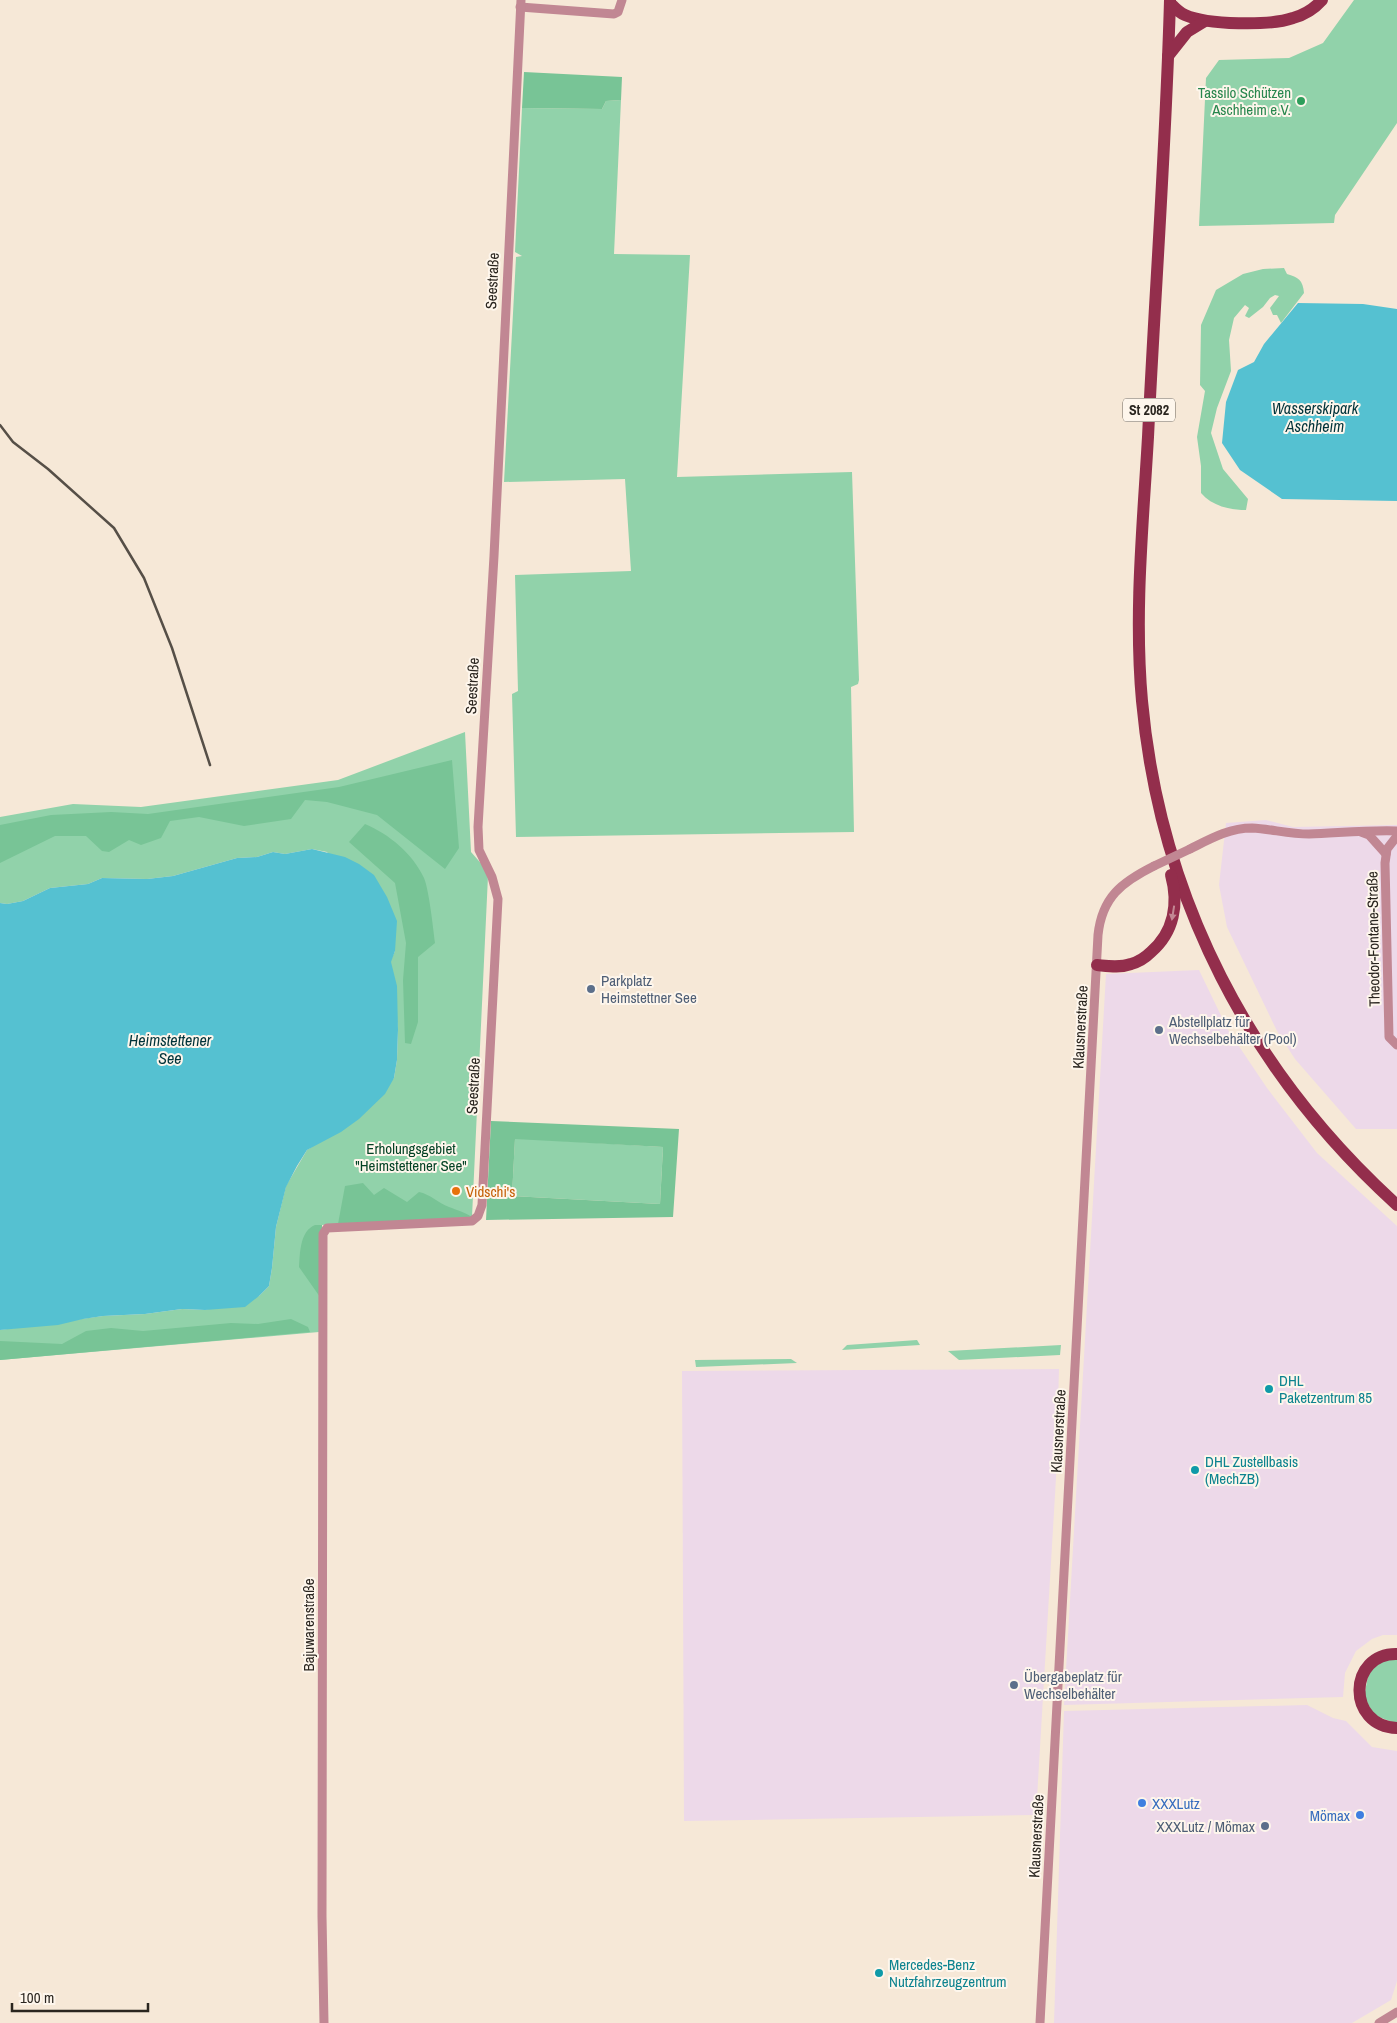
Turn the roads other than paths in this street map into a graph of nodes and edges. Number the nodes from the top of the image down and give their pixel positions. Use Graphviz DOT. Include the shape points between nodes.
graph roads {
  1 [pos="622,0"];
  2 [pos="1322,0"];
  3 [pos="1170,1"];
  4 [pos="520,3"];
  5 [pos="1205,21"];
  6 [pos="1168,56"];
  7 [pos="1161,814"];
  8 [pos="1397,831"];
  9 [pos="1360,832"];
  10 [pos="1394,838"];
  11 [pos="1386,854"];
  12 [pos="1097,966"];
  13 [pos="1397,1045"];
  14 [pos="1397,1205"];
  15 [pos="327,1228"];
  16 [pos="1397,1654"];
  17 [pos="1397,1728"];
  18 [pos="1397,2012"];
  19 [pos="324,2023"];
  20 [pos="1040,2023"];
  21 [pos="1378,2023"];
  1 -- 4 [label="street" via="614,14"];
  2 -- 5 [label="main road, St 2082" via="1305,14 1276,22"];
  3 -- 5 [label="main road, St 2082" via="1178,12"];
  3 -- 6 [label="main road, St 2082"];
  4 -- 15 [label="street, Seestraße" via="478,827 479,850 498,899 482,1205 472,1221"];
  5 -- 6 [label="main road" via="1187,32"];
  6 -- 7 [label="main road, St 2082" via="1140,607 1142,700"];
  7 -- 12 [label="main road, one-way" via="1159,834 1175,900 1168,932 1160,945 1134,964"];
  7 -- 14 [label="main road, St 2082" via="1174,864 1201,936 1243,1020 1324,1133"];
  8 -- 9 [label="street"];
  9 -- 11 [label="street" via="1369,835"];
  9 -- 12 [label="street, Klausnerstraße, bridge" via="1295,833 1242,829 1216,836 1154,866 1122,884 1109,900 1099,924"];
  10 -- 11 [label="street, Theodor-Fontane-Straße"];
  11 -- 13 [label="street, Theodor-Fontane-Straße" via="1389,1037"];
  12 -- 20 [label="street, Klausnerstraße"];
  15 -- 19 [label="street, Bajuwarenstraße" via="323,1234 322,1333"];
  16 -- 17 [label="main road" via="1375,1660 1364,1673 1359,1689 1360,1702 1370,1718 1385,1727"];
  18 -- 21 [label="street"];
}
